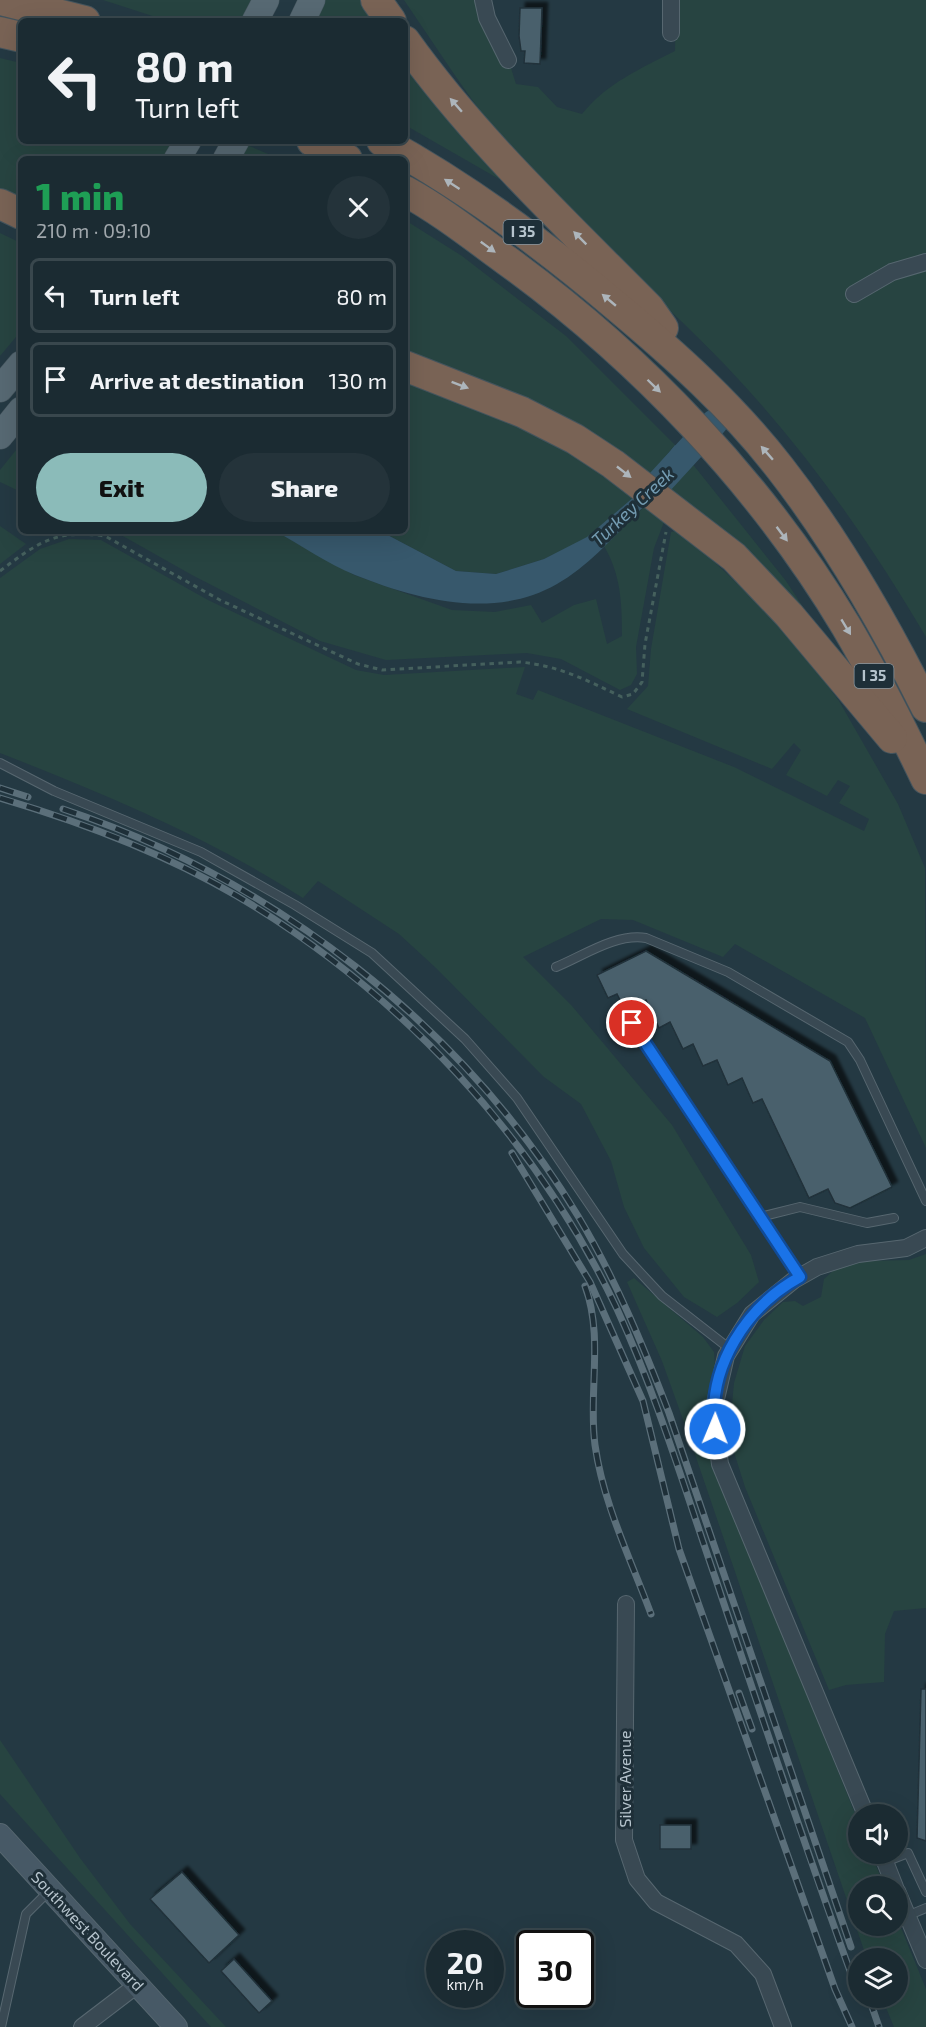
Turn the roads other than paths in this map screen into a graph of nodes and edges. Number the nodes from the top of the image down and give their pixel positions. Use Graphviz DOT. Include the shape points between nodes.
graph roads {
  1 [pos="1,0"];
  2 [pos="266,0"];
  3 [pos="312,0"];
  4 [pos="376,0"];
  5 [pos="483,0"];
  6 [pos="671,0"];
  7 [pos="73,18"];
  8 [pos="257,18"];
  9 [pos="303,18"];
  10 [pos="389,18"];
  11 [pos="0,32"];
  12 [pos="671,33"];
  13 [pos="18,36"];
  14 [pos="408,45"];
  15 [pos="508,60"];
  16 [pos="387,144"];
  17 [pos="406,156"];
  18 [pos="408,157"];
  19 [pos="408,193"];
  20 [pos="0,204"];
  21 [pos="18,213"];
  22 [pos="926,262"];
  23 [pos="854,294"];
  24 [pos="663,339"];
  25 [pos="408,367"];
  26 [pos="18,368"];
  27 [pos="0,389"];
  28 [pos="18,414"];
  29 [pos="0,436"];
  30 [pos="926,707"];
  31 [pos="0,763"];
  32 [pos="926,778"];
  33 [pos="556,967"];
  34 [pos="632,1023"];
  35 [pos="926,1201"];
  36 [pos="760,1217"];
  37 [pos="894,1218"];
  38 [pos="926,1238"];
  39 [pos="800,1277"];
  40 [pos="730,1349"];
  41 [pos="626,1604"];
  42 [pos="861,1804"];
  43 [pos="0,1835"];
  44 [pos="908,1853"];
  45 [pos="50,1890"];
  46 [pos="926,1892"];
  47 [pos="926,1908"];
  48 [pos="908,1916"];
  49 [pos="908,1918"];
  50 [pos="926,1960"];
  51 [pos="11,1978"];
  52 [pos="0,1981"];
  53 [pos="137,1984"];
  54 [pos="90,2024"];
  55 [pos="1,2027"];
  56 [pos="176,2027"];
  57 [pos="783,2027"];
  1 -- 7 [label="highway"];
  2 -- 8 [label="main road"];
  3 -- 9 [label="main road"];
  4 -- 10 [label="highway"];
  5 -- 15 [label="street" via="487,18"];
  6 -- 12 [label="street"];
  11 -- 13 [label="highway"];
  24 -- 14 [label="highway, one-way" via="649,308 508,166"];
  17 -- 16 [label="highway, I 35, one-way"];
  24 -- 18 [label="highway, I 35, one-way" via="507,220"];
  19 -- 32 [label="highway, I 35, one-way" via="525,273 612,346 716,452 814,578 873,674"];
  20 -- 21 [label="highway"];
  22 -- 23 [label="street" via="892,272"];
  30 -- 24 [label="highway, I 35, one-way" via="873,609 815,516 779,467"];
  25 -- 32 [label="highway, one-way" via="477,392 575,439 734,557 789,615"];
  26 -- 27 [label="main road"];
  28 -- 29 [label="main road"];
  31 -- 40 [label="lane" via="201,852 372,953 465,1039 518,1098 622,1254 662,1296"];
  33 -- 35 [label="lane" via="619,940 646,938 728,972 848,1042 860,1059"];
  34 -- 36 [label="lane"];
  36 -- 37 [label="lane" via="800,1208 867,1223"];
  36 -- 39 [label="lane"];
  38 -- 39 [label="street" via="906,1248 858,1254"];
  39 -- 40 [label="street" via="752,1314"];
  40 -- 42 [label="street" via="713,1412 720,1464"];
  41 -- 57 [label="street, Silver Avenue" via="624,1840 637,1879 656,1902 736,1944 764,1974"];
  43 -- 45 [label="main road, Southwest Boulevard"];
  44 -- 46 [label="lane"];
  45 -- 51 [label="lane" via="26,1914"];
  45 -- 53 [label="main road, Southwest Boulevard"];
  47 -- 48 [label="lane"];
  49 -- 50 [label="street"];
  51 -- 52 [label="lane"];
  51 -- 55 [label="lane"];
  53 -- 54 [label="street"];
  53 -- 56 [label="main road, Southwest Boulevard"];
}
